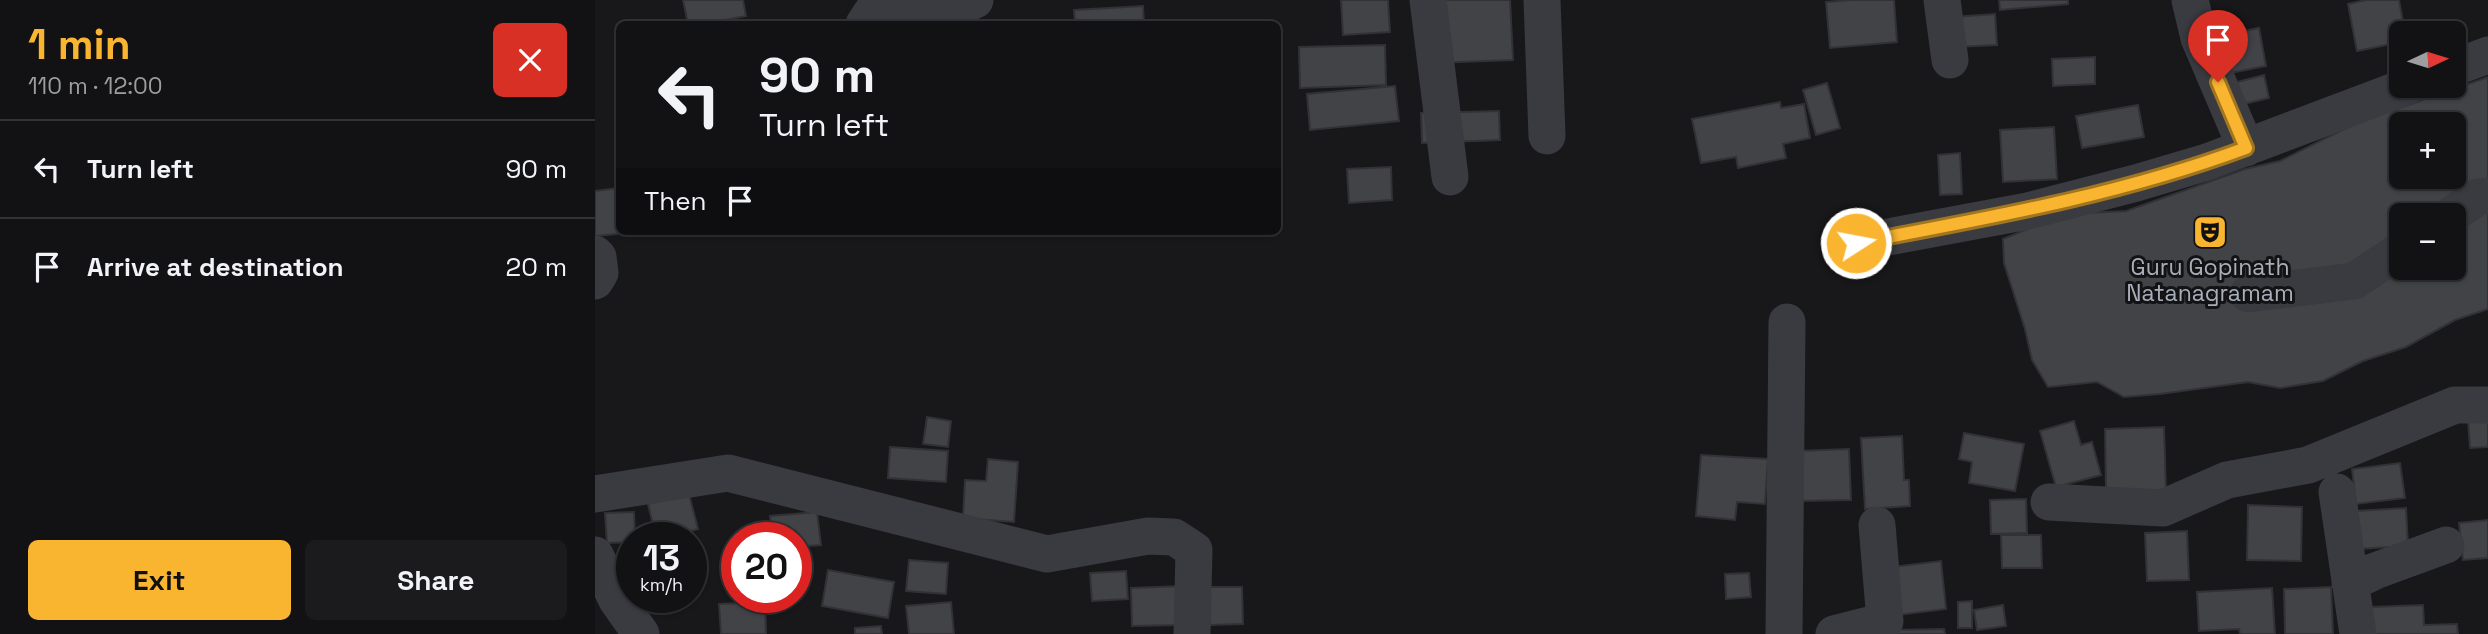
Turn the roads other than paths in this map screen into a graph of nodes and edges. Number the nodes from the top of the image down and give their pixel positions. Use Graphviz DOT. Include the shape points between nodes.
graph roads {
  1 [pos="975,0"];
  2 [pos="1428,0"];
  3 [pos="1542,0"];
  4 [pos="1942,0"];
  5 [pos="2190,0"];
  6 [pos="866,21"];
  7 [pos="2488,55"];
  8 [pos="1950,60"];
  9 [pos="2466,63"];
  10 [pos="2389,93"];
  11 [pos="1547,136"];
  12 [pos="2246,148"];
  13 [pos="1450,177"];
  14 [pos="2488,196"];
  15 [pos="2466,205"];
  16 [pos="1856,243"];
  17 [pos="595,254"];
  18 [pos="2389,258"];
  19 [pos="595,281"];
  20 [pos="2248,294"];
  21 [pos="1787,322"];
  22 [pos="2488,405"];
  23 [pos="2337,492"];
  24 [pos="595,494"];
  25 [pos="2049,502"];
  26 [pos="1877,525"];
  27 [pos="2447,545"];
  28 [pos="595,555"];
  29 [pos="2350,583"];
  30 [pos="641,634"];
  31 [pos="1192,634"];
  32 [pos="1784,634"];
  33 [pos="1834,634"];
  34 [pos="2358,634"];
  1 -- 6 [label="street" via="954,7 888,4 874,9"];
  2 -- 13 [label="street"];
  3 -- 11 [label="street"];
  4 -- 8 [label="street"];
  5 -- 12 [label="street" via="2200,38"];
  7 -- 9 [label="street"];
  10 -- 12 [label="street"];
  12 -- 16 [label="street" via="2148,180 2028,211"];
  14 -- 15 [label="street"];
  17 -- 19 [label="street" via="600,273"];
  18 -- 20 [label="street" via="2354,281"];
  21 -- 32 [label="street"];
  22 -- 25 [label="street" via="2455,405 2308,466 2227,480 2163,508"];
  23 -- 29 [label="street"];
  24 -- 31 [label="street" via="728,472 1047,554 1148,536 1174,537 1194,550"];
  26 -- 33 [label="street" via="1885,621"];
  27 -- 29 [label="street"];
  28 -- 30 [label="street" via="617,600"];
  29 -- 34 [label="street"];
}
